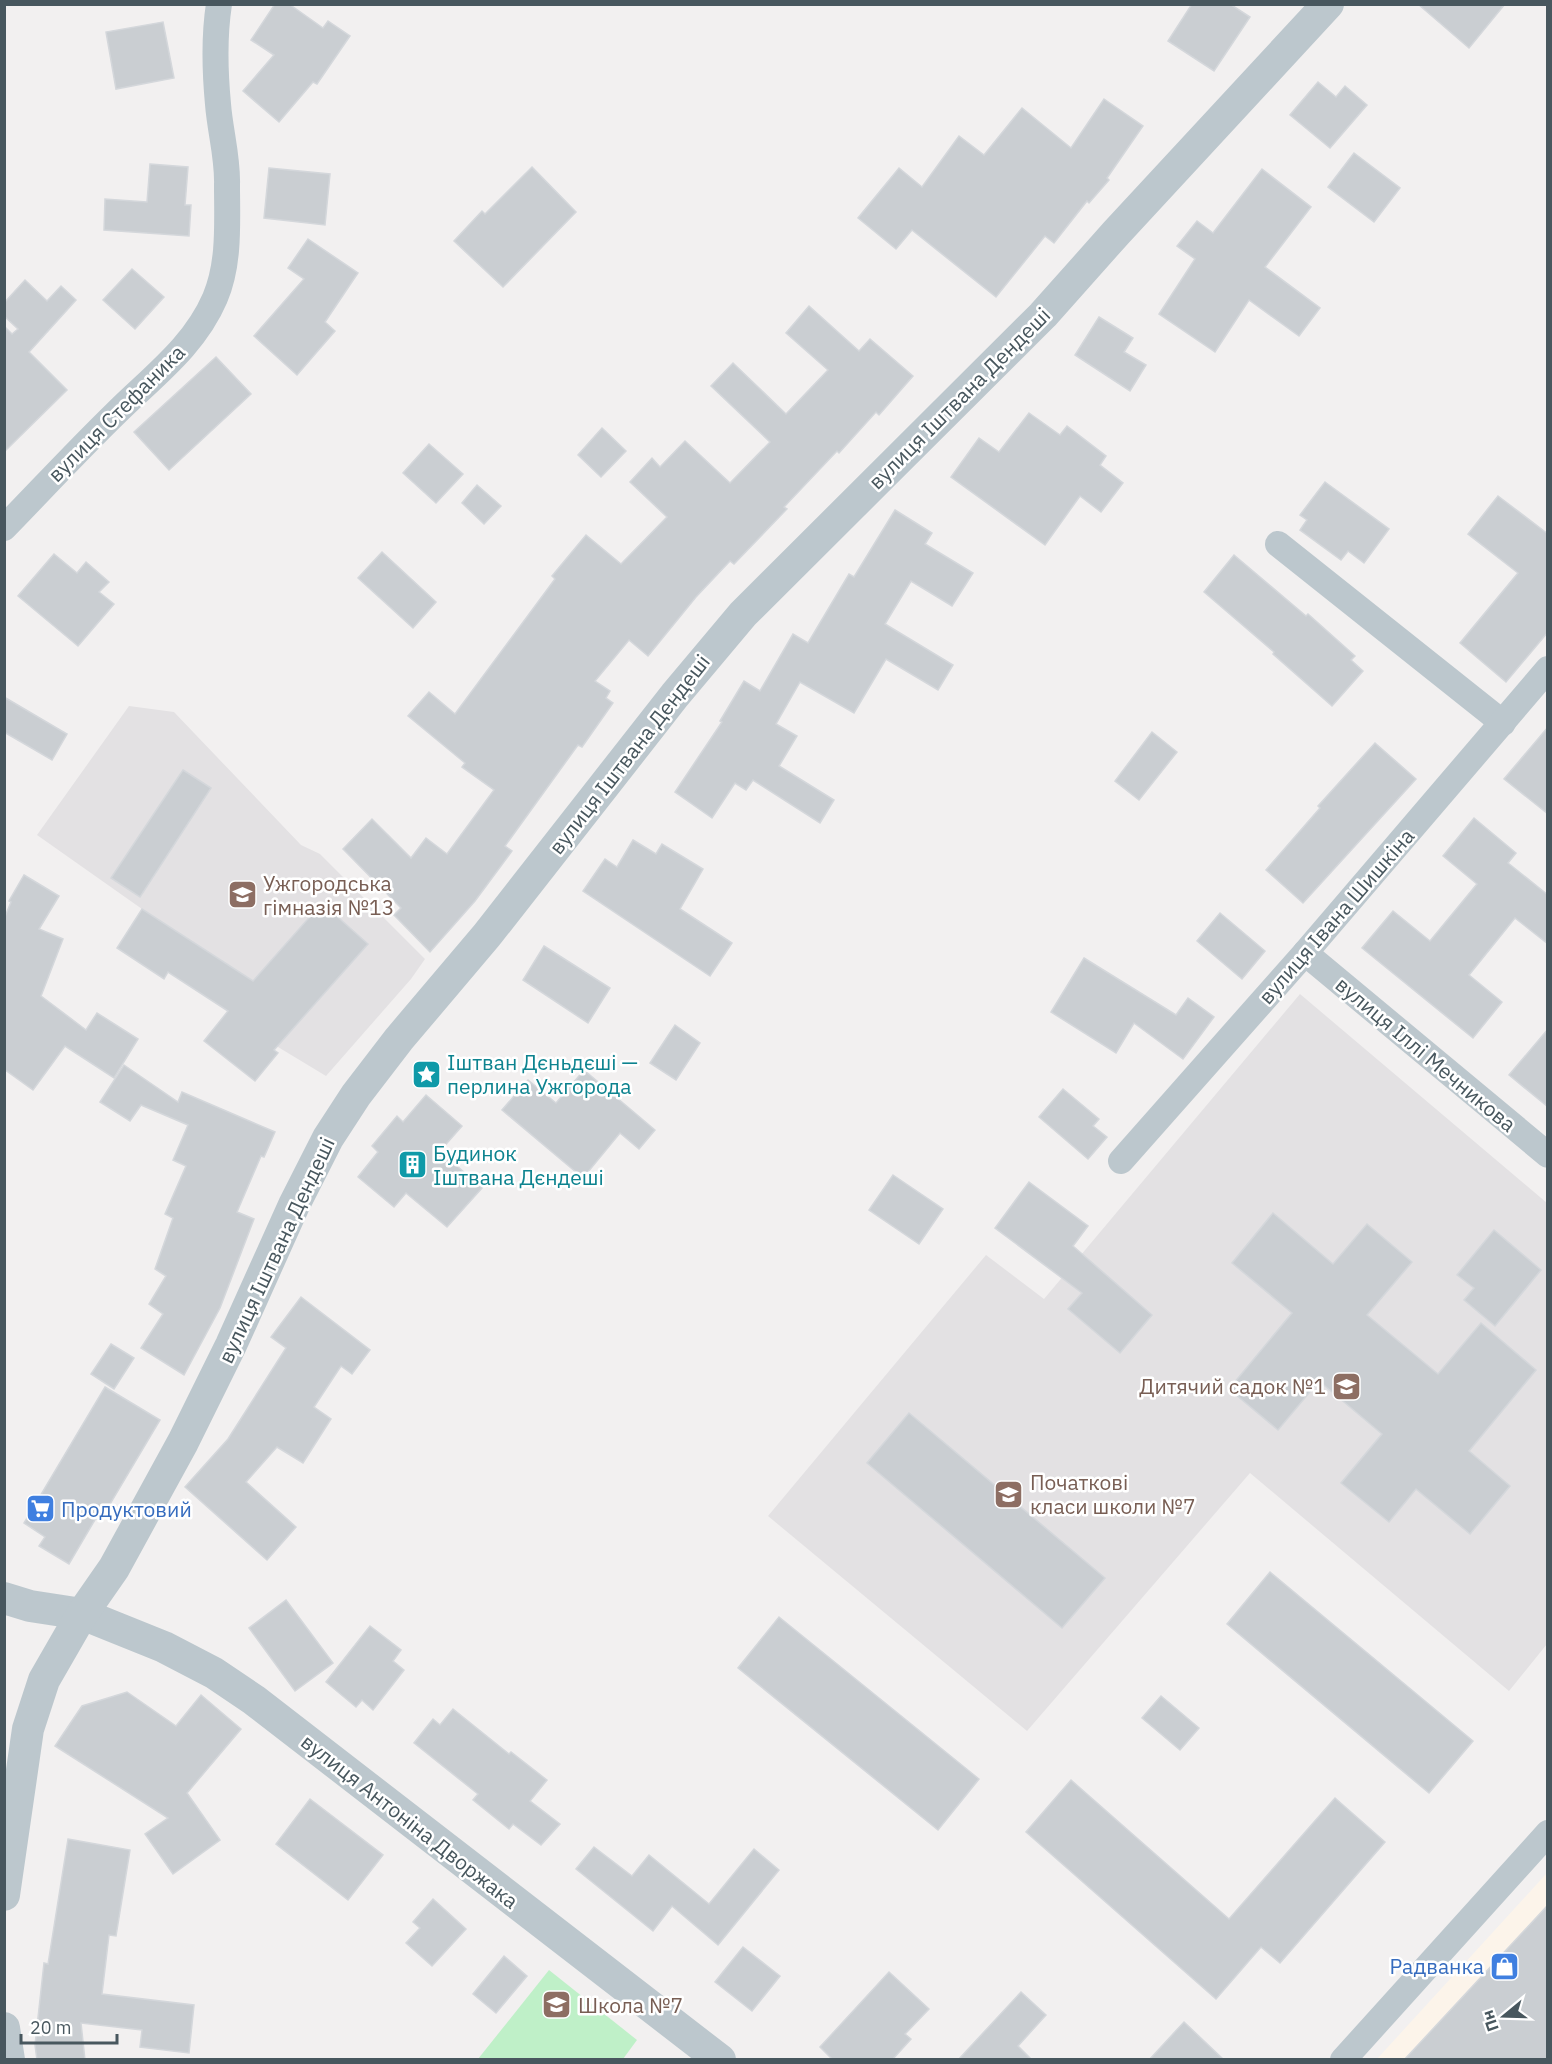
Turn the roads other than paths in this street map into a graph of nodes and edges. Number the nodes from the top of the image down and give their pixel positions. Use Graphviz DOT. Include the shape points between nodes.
graph roads {
  1 [pos="219,4"];
  2 [pos="1328,4"];
  3 [pos="4,528"];
  4 [pos="1278,544"];
  5 [pos="1548,669"];
  6 [pos="1503,723"];
  7 [pos="1305,953"];
  8 [pos="1548,1155"];
  9 [pos="1121,1161"];
  10 [pos="4,1598"];
  11 [pos="81,1614"];
  12 [pos="1548,1833"];
  13 [pos="4,1895"];
  14 [pos="4,2028"];
  15 [pos="9,2060"];
  16 [pos="720,2060"];
  17 [pos="1343,2060"];
  1 -- 3 [label="street, вулиця Стефаника" via="218,104 227,173 226,239 215,298 177,356 136,392"];
  2 -- 11 [label="street, вулиця Іштвана Дендеші" via="1044,315 743,614 399,1039 328,1138 209,1392 114,1568"];
  4 -- 6 [label="street"];
  5 -- 6 [label="street, вулиця Івана Шишкіна"];
  6 -- 7 [label="street, вулиця Івана Шишкіна"];
  7 -- 8 [label="street, вулиця Іллі Мечникова"];
  7 -- 9 [label="street, вулиця Івана Шишкіна"];
  10 -- 11 [label="street"];
  11 -- 13 [label="street, вулиця Іштвана Дендеші" via="44,1680 27,1729"];
  11 -- 16 [label="street, вулиця Антоніна Дворжака" via="214,1672"];
  12 -- 17 [label="street"];
  14 -- 15 [label="street"];
}
